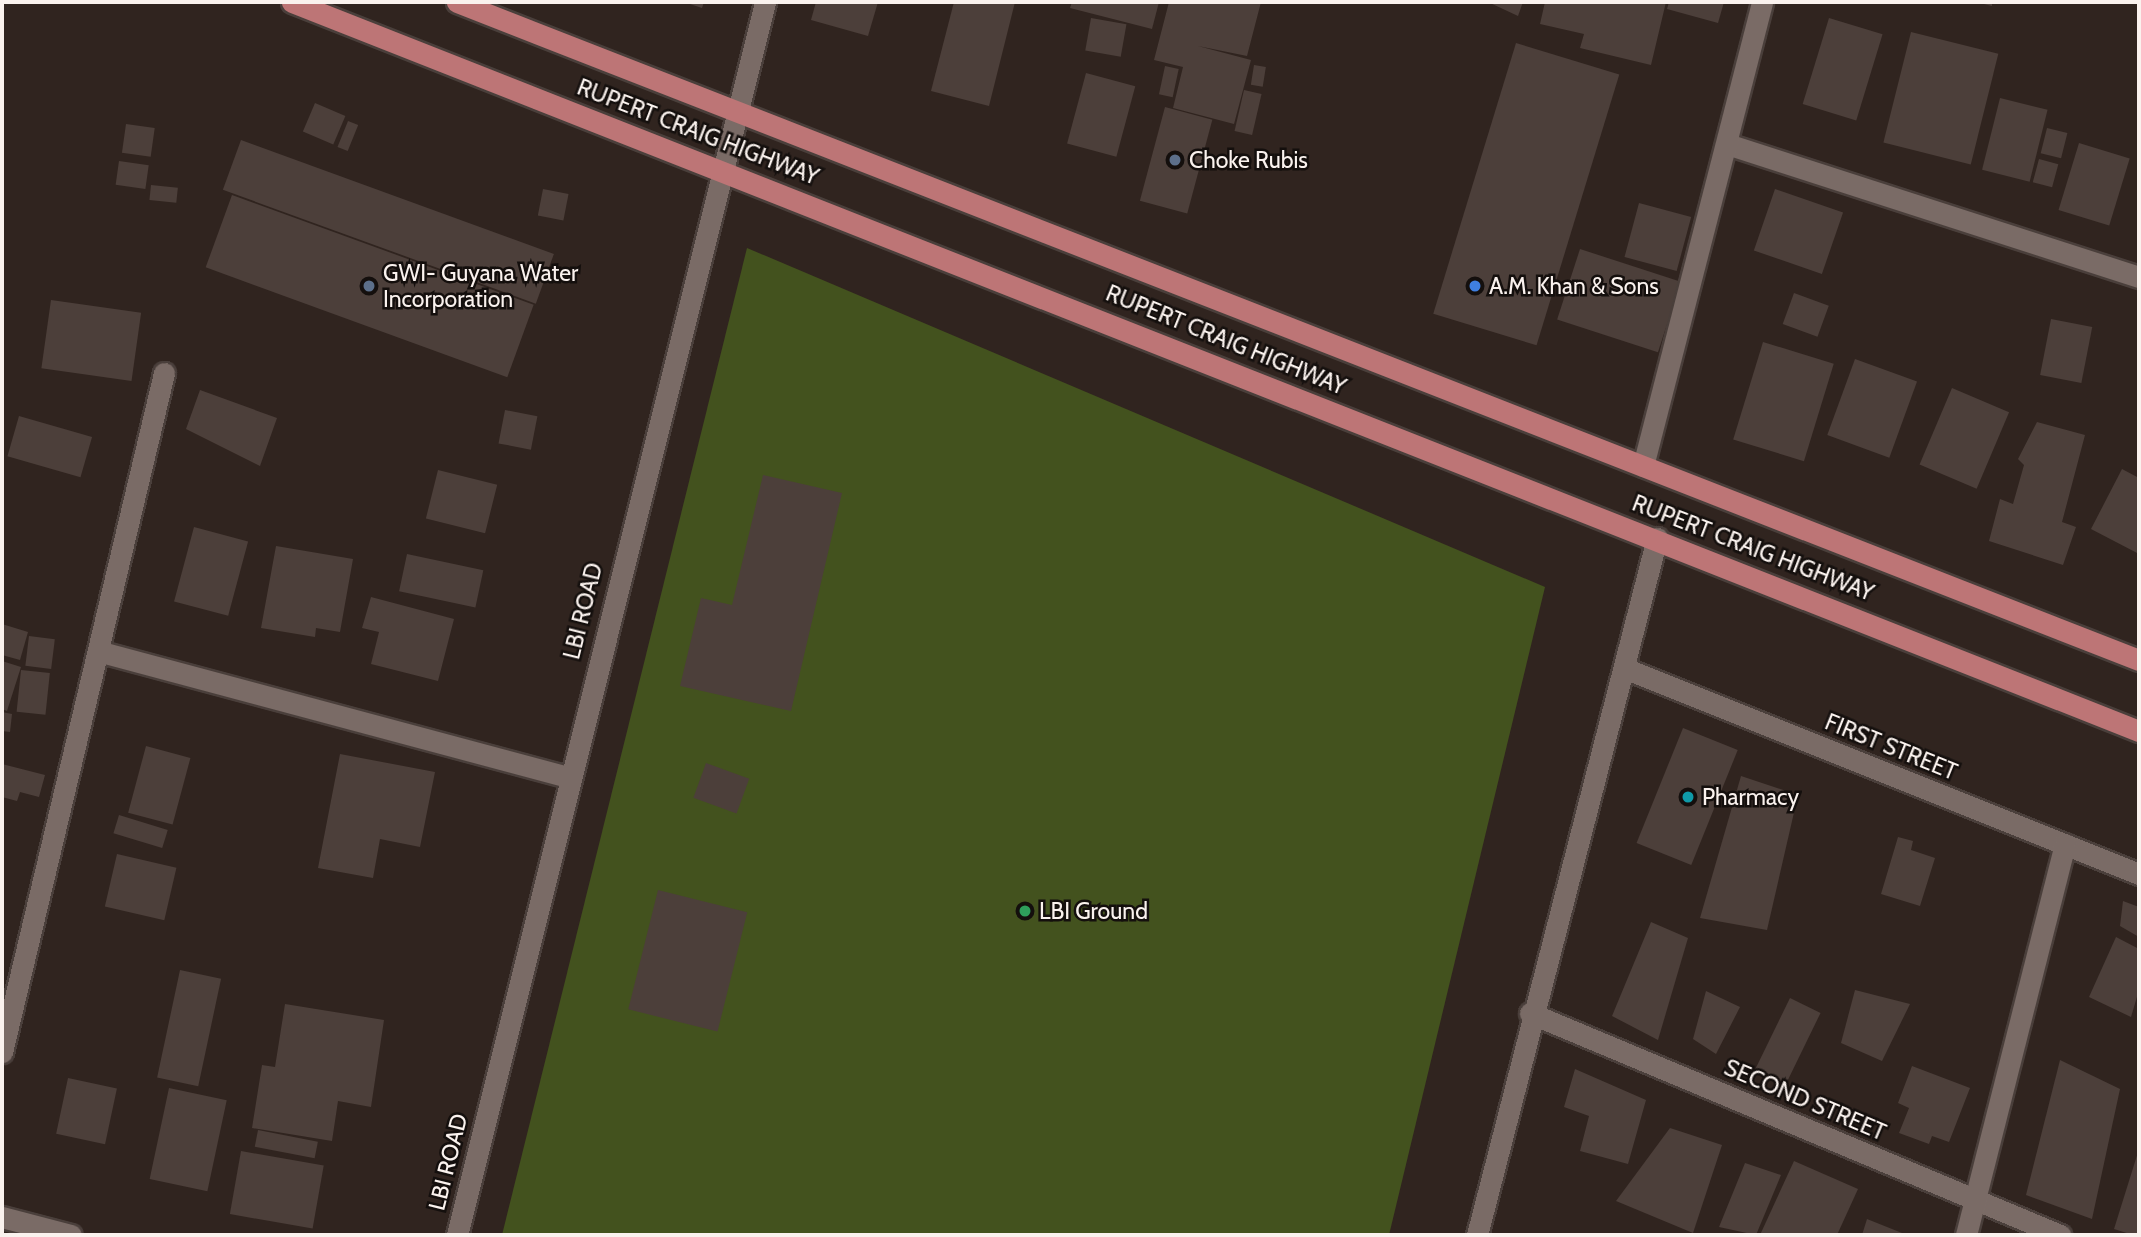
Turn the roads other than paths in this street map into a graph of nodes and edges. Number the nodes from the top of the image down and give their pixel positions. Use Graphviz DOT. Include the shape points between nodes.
graph roads {
  1 [pos="292,2"];
  2 [pos="457,2"];
  3 [pos="765,2"];
  4 [pos="1762,2"];
  5 [pos="734,111"];
  6 [pos="1727,144"];
  7 [pos="720,168"];
  8 [pos="2139,277"];
  9 [pos="164,373"];
  10 [pos="1643,466"];
  11 [pos="1657,538"];
  12 [pos="98,651"];
  13 [pos="2139,660"];
  14 [pos="1624,668"];
  15 [pos="2139,731"];
  16 [pos="569,777"];
  17 [pos="2065,844"];
  18 [pos="2139,874"];
  19 [pos="1530,1013"];
  20 [pos="2,1052"];
  21 [pos="1975,1199"];
  22 [pos="2,1217"];
  23 [pos="71,1235"];
  24 [pos="457,1235"];
  25 [pos="1477,1235"];
  26 [pos="1966,1235"];
  27 [pos="2060,1235"];
  1 -- 7 [label="main road, RUPERT CRAIG HIGHWAY"];
  2 -- 5 [label="main road, RUPERT CRAIG HIGHWAY"];
  3 -- 5 [label="street, LBI ROAD"];
  4 -- 6 [label="street"];
  5 -- 7 [label="street, LBI ROAD"];
  5 -- 10 [label="main road, RUPERT CRAIG HIGHWAY"];
  6 -- 8 [label="street"];
  6 -- 10 [label="street"];
  7 -- 11 [label="main road, RUPERT CRAIG HIGHWAY"];
  7 -- 16 [label="street, LBI ROAD"];
  9 -- 12 [label="street"];
  10 -- 13 [label="main road, RUPERT CRAIG HIGHWAY"];
  11 -- 14 [label="street"];
  11 -- 15 [label="main road, RUPERT CRAIG HIGHWAY"];
  12 -- 16 [label="street"];
  12 -- 20 [label="street"];
  14 -- 17 [label="street, FIRST STREET"];
  14 -- 19 [label="street"];
  16 -- 24 [label="street, LBI ROAD"];
  17 -- 18 [label="street, FIRST STREET"];
  17 -- 21 [label="street"];
  19 -- 21 [label="street, SECOND STREET"];
  19 -- 25 [label="street"];
  21 -- 26 [label="street"];
  21 -- 27 [label="street, SECOND STREET"];
  22 -- 23 [label="street"];
}
